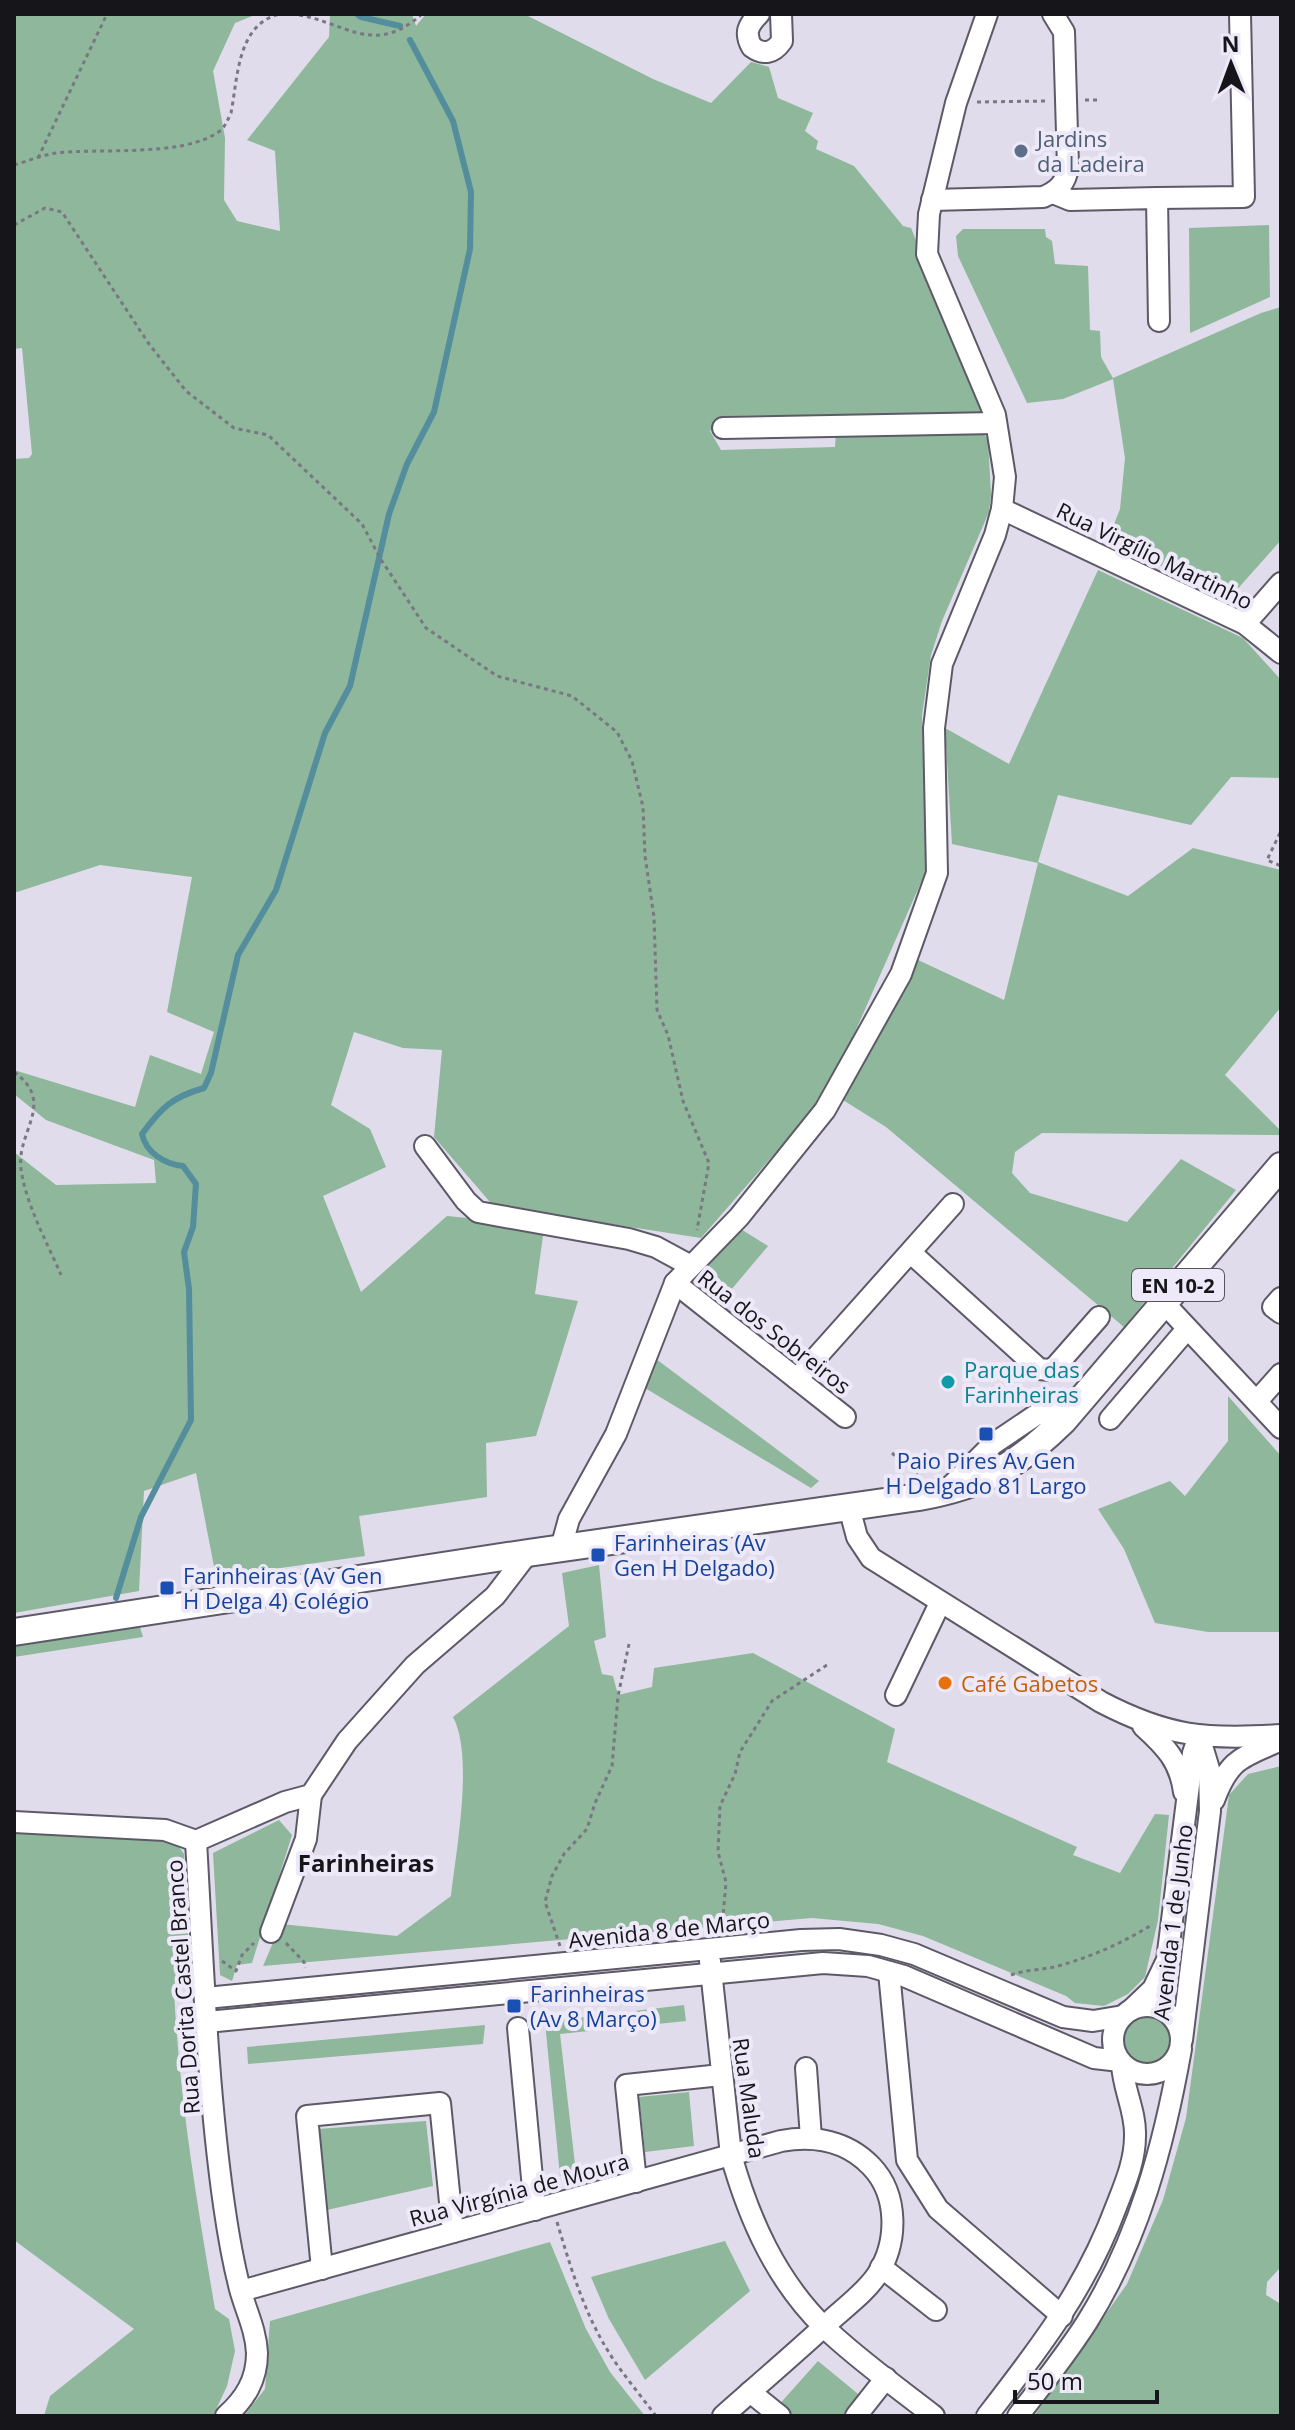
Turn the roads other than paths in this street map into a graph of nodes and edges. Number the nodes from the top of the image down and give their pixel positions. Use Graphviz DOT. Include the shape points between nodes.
graph roads {
  1 [pos="759,14"];
  2 [pos="781,14"];
  3 [pos="987,14"];
  4 [pos="1053,14"];
  5 [pos="1240,14"];
  6 [pos="1053,193"];
  7 [pos="1157,198"];
  8 [pos="932,200"];
  9 [pos="1159,321"];
  10 [pos="996,423"];
  11 [pos="723,428"];
  12 [pos="1002,509"];
  13 [pos="1281,583"];
  14 [pos="1245,624"];
  15 [pos="1281,653"];
  16 [pos="425,1146"];
  17 [pos="1281,1166"];
  18 [pos="953,1204"];
  19 [pos="911,1253"];
  20 [pos="691,1266"];
  21 [pos="675,1283"];
  22 [pos="1281,1298"];
  23 [pos="1163,1302"];
  24 [pos="1281,1313"];
  25 [pos="1099,1317"];
  26 [pos="1187,1329"];
  27 [pos="1281,1374"];
  28 [pos="797,1379"];
  29 [pos="1257,1401"];
  30 [pos="845,1417"];
  31 [pos="1110,1419"];
  32 [pos="1281,1428"];
  33 [pos="849,1507"];
  34 [pos="561,1548"];
  35 [pos="528,1553"];
  36 [pos="940,1603"];
  37 [pos="14,1632"];
  38 [pos="896,1695"];
  39 [pos="1137,1721"];
  40 [pos="1199,1736"];
  41 [pos="1281,1738"];
  42 [pos="311,1795"];
  43 [pos="1186,1807"];
  44 [pos="1210,1811"];
  45 [pos="14,1822"];
  46 [pos="196,1841"];
  47 [pos="271,1932"];
  48 [pos="709,1949"];
  49 [pos="711,1972"];
  50 [pos="889,1972"];
  51 [pos="206,1998"];
  52 [pos="1127,2013"];
  53 [pos="207,2022"];
  54 [pos="518,2028"];
  55 [pos="1181,2044"];
  56 [pos="1121,2062"];
  57 [pos="806,2068"];
  58 [pos="721,2075"];
  59 [pos="811,2138"];
  60 [pos="731,2155"];
  61 [pos="636,2182"];
  62 [pos="543,2207"];
  63 [pos="453,2232"];
  64 [pos="881,2267"];
  65 [pos="322,2269"];
  66 [pos="241,2291"];
  67 [pos="936,2310"];
  68 [pos="1062,2316"];
  69 [pos="824,2327"];
  70 [pos="886,2378"];
  71 [pos="750,2392"];
  72 [pos="226,2416"];
  73 [pos="723,2416"];
  74 [pos="780,2416"];
  75 [pos="856,2416"];
  76 [pos="934,2416"];
  77 [pos="987,2416"];
  78 [pos="1018,2416"];
  1 -- 2 [label="street" via="748,27 748,41 766,53 782,41"];
  3 -- 8 [label="street" via="956,103"];
  4 -- 6 [label="street" via="1064,32 1067,175"];
  5 -- 7 [label="street" via="1244,197"];
  6 -- 7 [label="street" via="1070,200"];
  6 -- 8 [label="street"];
  7 -- 9 [label="street"];
  8 -- 10 [label="street" via="927,254"];
  10 -- 11 [label="street"];
  10 -- 12 [label="street" via="1005,477"];
  12 -- 14 [label="street, Rua Virgílio Martinho"];
  12 -- 20 [label="street" via="942,664 934,728 937,873 901,974 825,1110 739,1217"];
  13 -- 14 [label="street"];
  14 -- 15 [label="street, Rua Virgílio Martinho"];
  16 -- 20 [label="street" via="478,1212 629,1239"];
  17 -- 23 [label="main road, EN 10-2"];
  18 -- 19 [label="street"];
  19 -- 25 [label="street" via="1039,1369 1056,1366"];
  19 -- 28 [label="street"];
  20 -- 21 [label="street"];
  21 -- 28 [label="street, Rua dos Sobreiros"];
  21 -- 34 [label="street" via="616,1434 569,1519"];
  22 -- 24 [label="street" via="1273,1307"];
  23 -- 26 [label="street"];
  23 -- 33 [label="main road, EN 10-2" via="1032,1452 962,1488"];
  26 -- 29 [label="street"];
  26 -- 31 [label="street"];
  27 -- 29 [label="street"];
  28 -- 30 [label="street, Rua dos Sobreiros"];
  29 -- 32 [label="street"];
  33 -- 34 [label="main road, EN 10-2"];
  33 -- 36 [label="street" via="857,1537 871,1558"];
  34 -- 35 [label="main road, EN 10-2"];
  35 -- 37 [label="main road, EN 10-2"];
  35 -- 42 [label="street" via="495,1596 415,1665 347,1741"];
  36 -- 38 [label="street"];
  36 -- 39 [label="street"];
  39 -- 40 [label="street"];
  39 -- 43 [label="street, Avenida 1 de Junho" via="1175,1758"];
  40 -- 41 [label="street"];
  40 -- 43 [label="street, Avenida 1 de Junho"];
  40 -- 44 [label="street, Avenida 1 de Junho" via="1209,1769"];
  41 -- 44 [label="street, Avenida 1 de Junho" via="1239,1759 1223,1775"];
  42 -- 46 [label="street, Rua Dorita Castel Branco"];
  42 -- 47 [label="street" via="306,1839"];
  43 -- 52 [label="street, Avenida 1 de Junho" via="1163,1973"];
  44 -- 55 [label="street, Avenida 1 de Junho"];
  45 -- 46 [label="street" via="165,1830"];
  46 -- 51 [label="street, Rua Dorita Castel Branco"];
  48 -- 49 [label="street, Rua Maluda"];
  48 -- 51 [label="street, Avenida 8 de Março"];
  48 -- 52 [label="street, Avenida 8 de Março" via="801,1940 867,1943 914,1954 1071,2019 1093,2021"];
  49 -- 50 [label="street" via="823,1963"];
  49 -- 53 [label="street"];
  49 -- 58 [label="street, Rua Maluda"];
  50 -- 56 [label="street" via="1094,2058"];
  50 -- 68 [label="street" via="907,2160 938,2209"];
  51 -- 53 [label="street, Rua Dorita Castel Branco"];
  52 -- 55 [label="street" via="1141,2006 1161,2008 1176,2021"];
  52 -- 56 [label="street" via="1113,2033"];
  53 -- 66 [label="street, Rua Dorita Castel Branco" via="224,2202"];
  54 -- 62 [label="street"];
  55 -- 56 [label="street" via="1171,2065 1155,2074 1135,2073"];
  55 -- 78 [label="street, Avenida 1 de Junho" via="1151,2180 1121,2259 1070,2348"];
  56 -- 68 [label="street" via="1134,2119 1134,2154 1107,2233"];
  57 -- 59 [label="street"];
  58 -- 60 [label="street, Rua Maluda"];
  58 -- 61 [label="street" via="626,2085"];
  59 -- 60 [label="street, Rua Virgínia de Moura"];
  59 -- 64 [label="street, Rua Virgínia de Moura" via="853,2152 885,2186 893,2229"];
  60 -- 61 [label="street, Rua Virgínia de Moura"];
  60 -- 69 [label="street, Rua Maluda" via="762,2241"];
  61 -- 62 [label="street, Rua Virgínia de Moura"];
  62 -- 63 [label="street, Rua Virgínia de Moura"];
  63 -- 65 [label="street, Rua Virgínia de Moura"];
  63 -- 65 [label="street" via="440,2103 307,2116"];
  64 -- 67 [label="street"];
  64 -- 69 [label="street, Rua Virgínia de Moura" via="868,2287"];
  65 -- 66 [label="street, Rua Virgínia de Moura"];
  66 -- 72 [label="street, Rua Dorita Castel Branco" via="255,2330 257,2355 250,2388"];
  68 -- 77 [label="street"];
  69 -- 70 [label="street, Rua Maluda"];
  69 -- 71 [label="street, Rua Virgínia de Moura"];
  70 -- 75 [label="street"];
  70 -- 76 [label="street, Rua Maluda"];
  71 -- 73 [label="street, Rua Virgínia de Moura"];
  71 -- 74 [label="street"];
}
